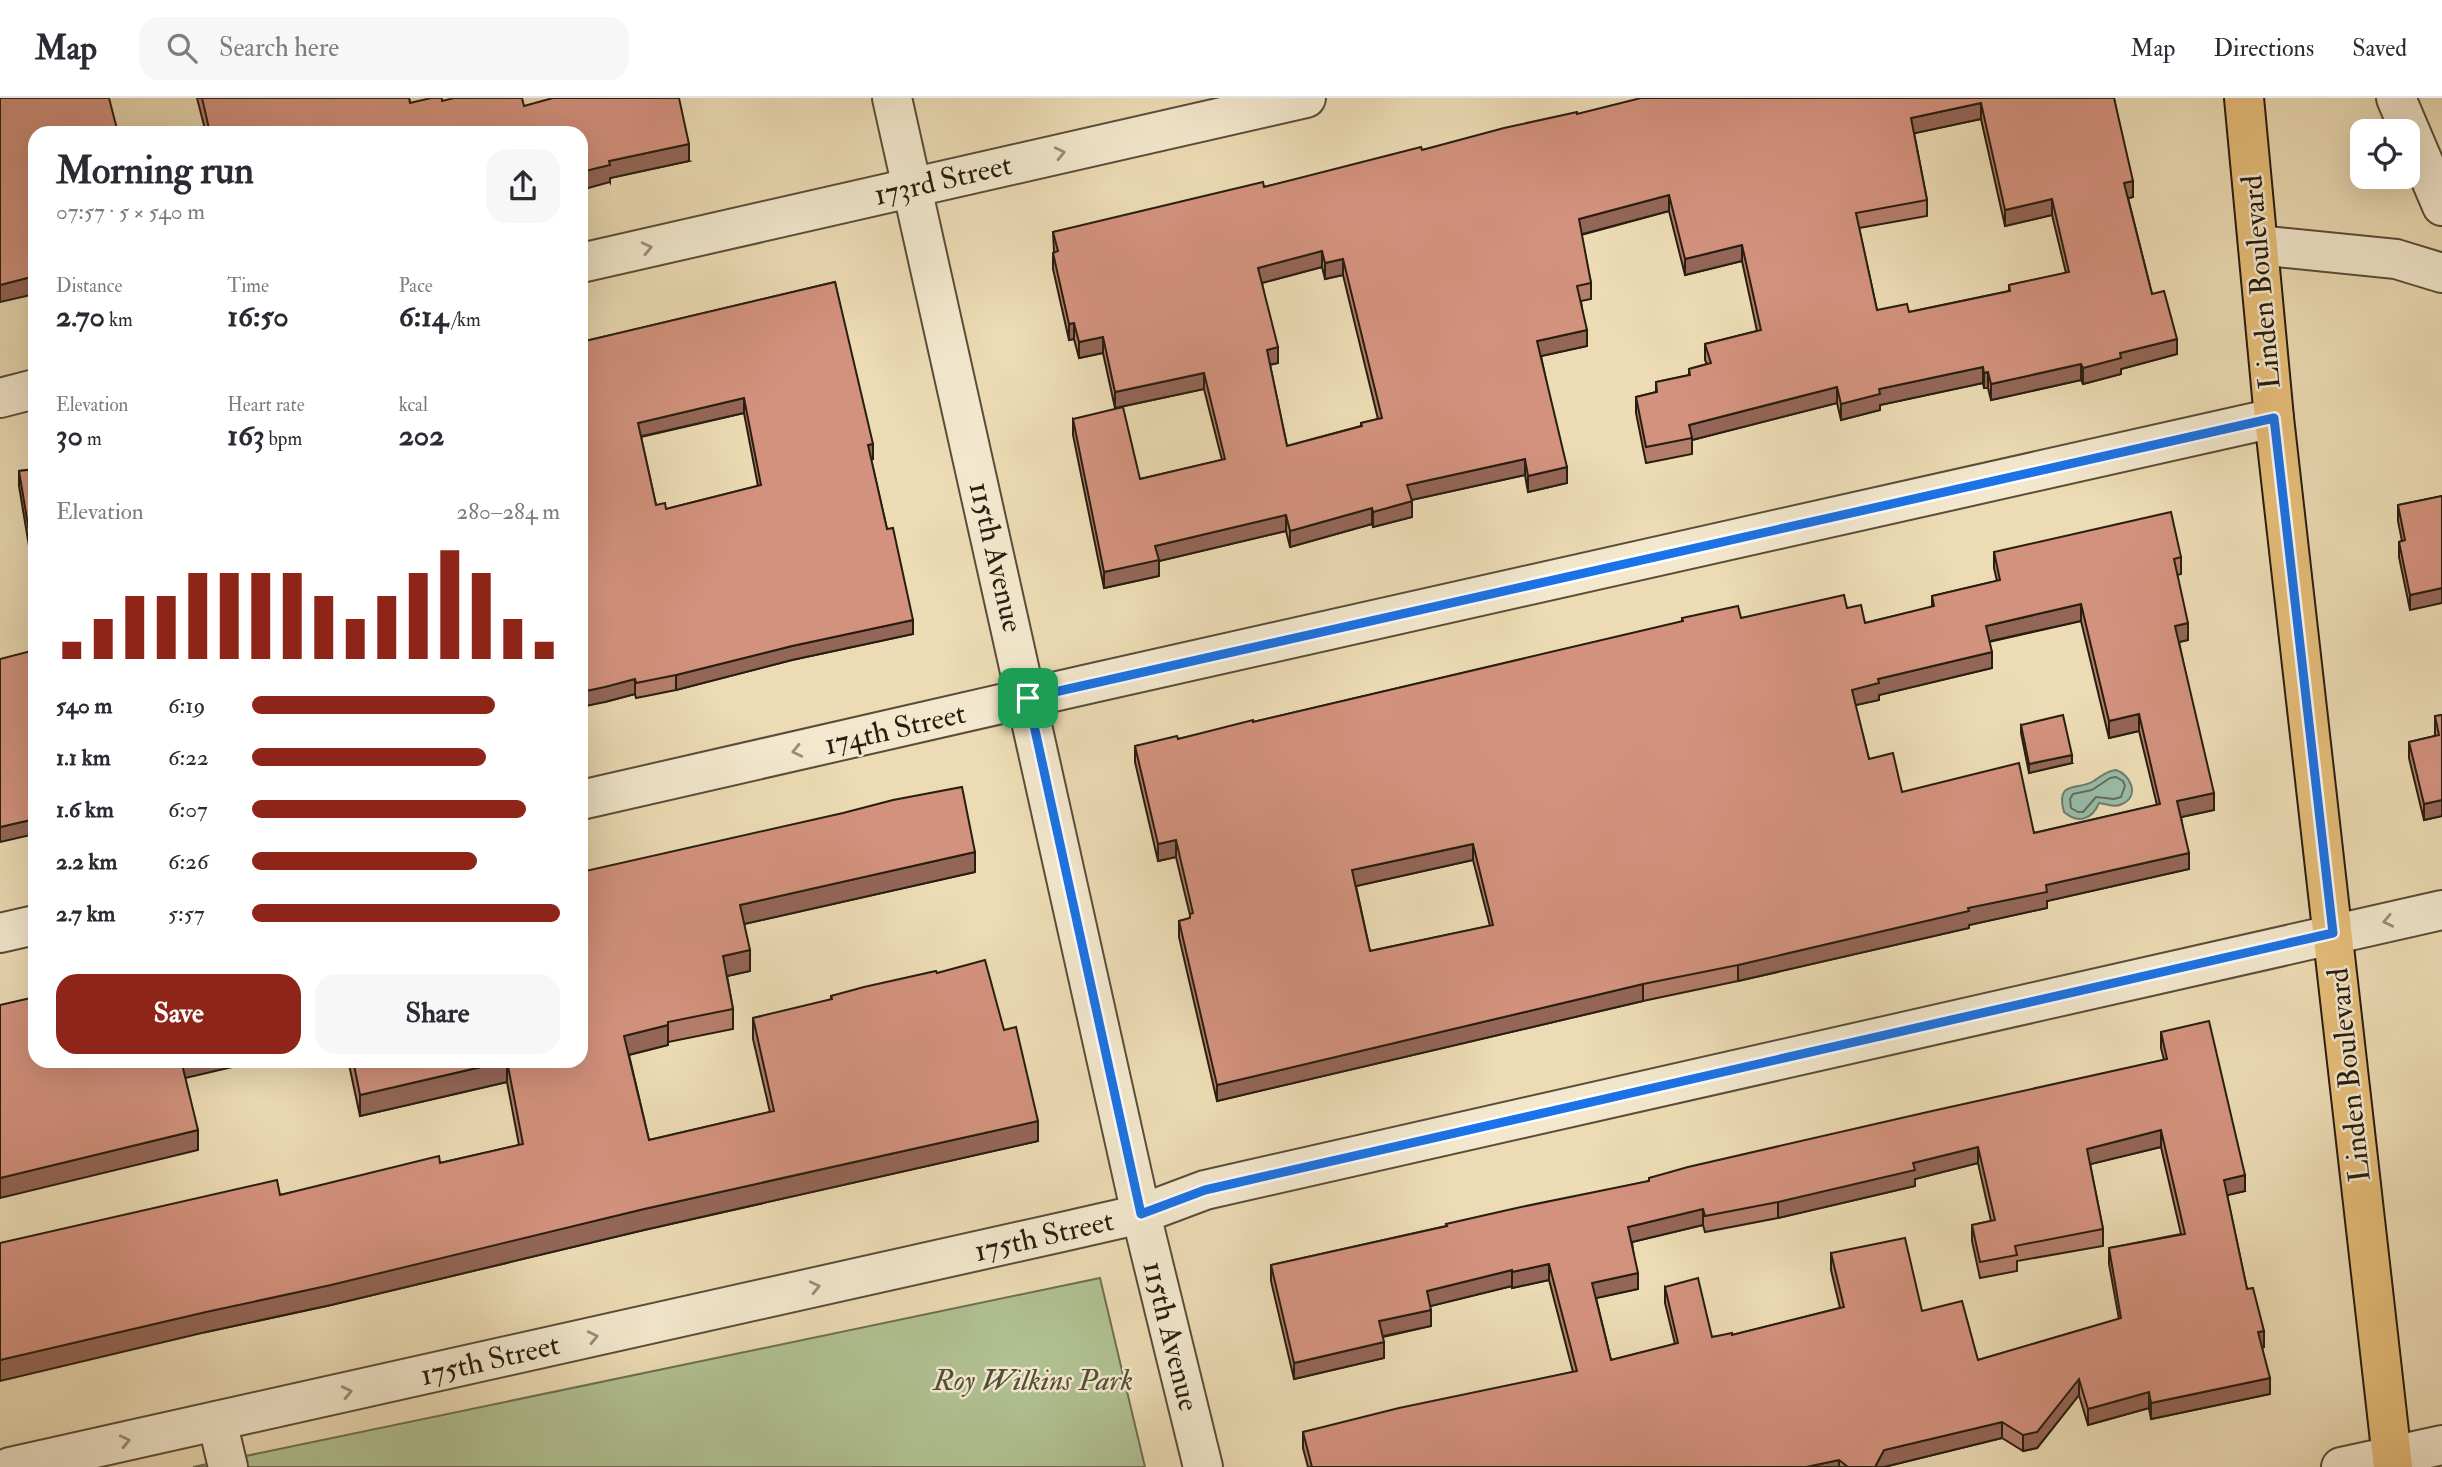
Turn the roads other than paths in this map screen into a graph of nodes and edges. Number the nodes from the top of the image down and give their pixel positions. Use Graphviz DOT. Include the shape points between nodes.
graph roads {
  1 [pos="892,98"];
  2 [pos="1306,98"];
  3 [pos="2244,98"];
  4 [pos="2396,98"];
  5 [pos="911,187"];
  6 [pos="2442,206"];
  7 [pos="2258,245"];
  8 [pos="588,261"];
  9 [pos="2442,273"];
  10 [pos="28,391"];
  11 [pos="0,398"];
  12 [pos="2274,418"];
  13 [pos="1028,698"];
  14 [pos="588,798"];
  15 [pos="2442,909"];
  16 [pos="28,927"];
  17 [pos="0,933"];
  18 [pos="2333,933"];
  19 [pos="1141,1214"];
  20 [pos="217,1420"];
  21 [pos="2442,1445"];
  22 [pos="2393,1462"];
  23 [pos="10,1467"];
  24 [pos="228,1467"];
  25 [pos="1203,1467"];
  26 [pos="2341,1467"];
  1 -- 5 [label="street, 115th Avenue"];
  5 -- 2 [label="street, 173rd Street, one-way"];
  3 -- 7 [label="main road, Linden Boulevard"];
  4 -- 6 [label="street"];
  8 -- 5 [label="street, 173rd Street, one-way"];
  5 -- 13 [label="street, 115th Avenue"];
  7 -- 9 [label="street" via="2396,259"];
  7 -- 12 [label="main road, Linden Boulevard"];
  10 -- 11 [label="street"];
  12 -- 13 [label="street, 174th Street"];
  12 -- 18 [label="main road, Linden Boulevard"];
  13 -- 14 [label="street, 174th Street, one-way"];
  13 -- 19 [label="street, 115th Avenue"];
  15 -- 18 [label="street, 175th Street, one-way"];
  16 -- 17 [label="street"];
  18 -- 19 [label="street, 175th Street" via="1205,1190"];
  18 -- 22 [label="main road, Linden Boulevard"];
  20 -- 19 [label="street, 175th Street, one-way"];
  19 -- 25 [label="street, 115th Avenue"];
  23 -- 20 [label="street, 175th Street, one-way"];
  20 -- 24 [label="street"];
  21 -- 22 [label="street"];
  22 -- 26 [label="street"];
}
